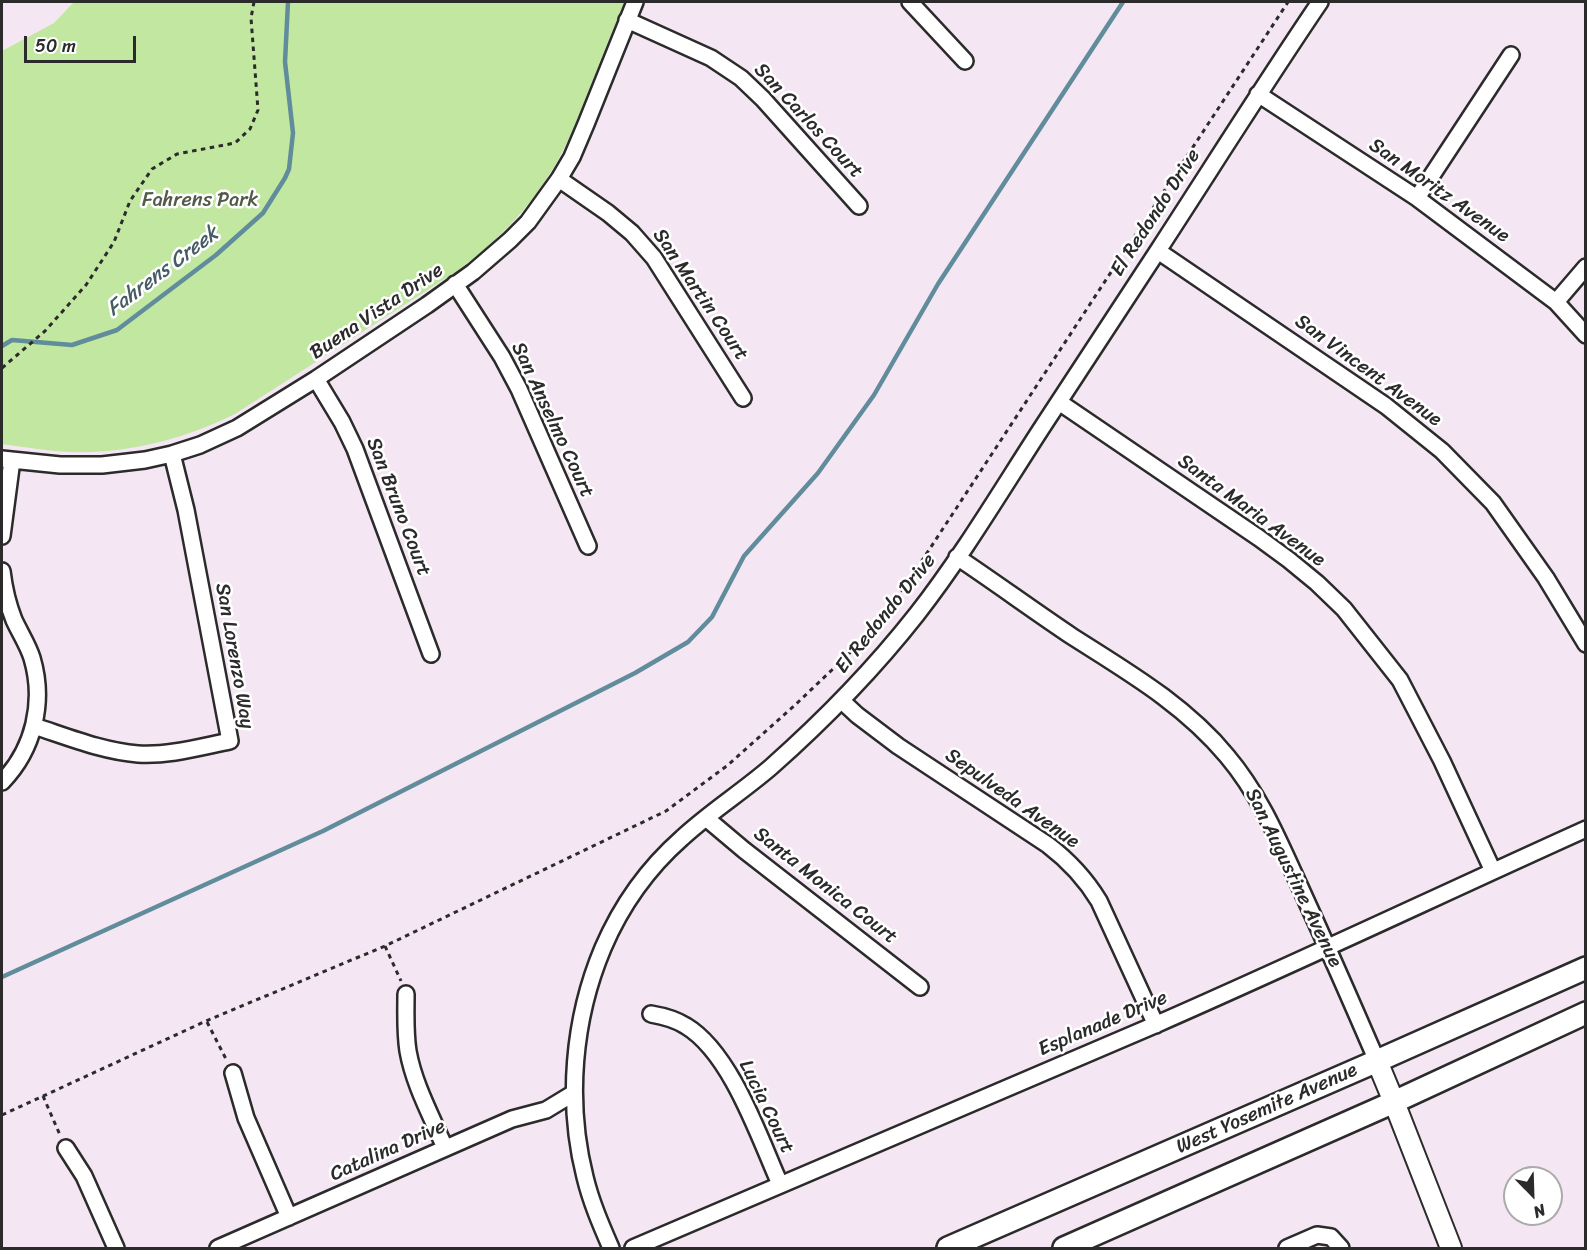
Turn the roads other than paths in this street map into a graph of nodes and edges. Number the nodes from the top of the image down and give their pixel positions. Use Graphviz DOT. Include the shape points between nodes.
graph roads {
  1 [pos="635,2"];
  2 [pos="910,2"];
  3 [pos="1320,2"];
  4 [pos="627,20"];
  5 [pos="1511,55"];
  6 [pos="965,61"];
  7 [pos="1258,94"];
  8 [pos="559,179"];
  9 [pos="1417,198"];
  10 [pos="859,206"];
  11 [pos="1158,251"];
  12 [pos="1586,267"];
  13 [pos="455,284"];
  14 [pos="1556,302"];
  15 [pos="1586,335"];
  16 [pos="316,379"];
  17 [pos="743,398"];
  18 [pos="1059,402"];
  19 [pos="172,454"];
  20 [pos="7,460"];
  21 [pos="2,536"];
  22 [pos="588,546"];
  23 [pos="957,557"];
  24 [pos="2,572"];
  25 [pos="1586,644"];
  26 [pos="431,654"];
  27 [pos="842,700"];
  28 [pos="34,726"];
  29 [pos="2,782"];
  30 [pos="706,818"];
  31 [pos="1586,829"];
  32 [pos="1493,871"];
  33 [pos="1328,948"];
  34 [pos="1586,968"];
  35 [pos="920,987"];
  36 [pos="406,994"];
  37 [pos="1586,1013"];
  38 [pos="651,1014"];
  39 [pos="1156,1024"];
  40 [pos="1377,1061"];
  41 [pos="233,1073"];
  42 [pos="574,1093"];
  43 [pos="1394,1102"];
  44 [pos="66,1148"];
  45 [pos="445,1148"];
  46 [pos="780,1184"];
  47 [pos="289,1217"];
  48 [pos="116,1248"];
  49 [pos="218,1248"];
  50 [pos="611,1248"];
  51 [pos="633,1248"];
  52 [pos="948,1248"];
  53 [pos="1064,1248"];
  54 [pos="1287,1248"];
  55 [pos="1341,1248"];
  56 [pos="1451,1248"];
  1 -- 4 [label="street, Buena Vista Drive"];
  2 -- 6 [label="street"];
  3 -- 7 [label="street, El Redondo Drive"];
  4 -- 8 [label="street, Buena Vista Drive" via="572,157"];
  4 -- 10 [label="street, San Carlos Court" via="711,58 741,78"];
  5 -- 9 [label="street"];
  7 -- 9 [label="street, San Moritz Avenue"];
  7 -- 11 [label="street, El Redondo Drive"];
  8 -- 13 [label="street, Buena Vista Drive" via="528,222"];
  8 -- 17 [label="street, San Martin Court" via="608,213 654,258"];
  9 -- 14 [label="street, San Moritz Avenue"];
  11 -- 18 [label="street, El Redondo Drive"];
  11 -- 25 [label="street, San Vincent Avenue" via="1379,400 1442,452 1493,503"];
  12 -- 14 [label="street"];
  13 -- 16 [label="street, Buena Vista Drive"];
  13 -- 22 [label="street, San Anselmo Court" via="519,389"];
  14 -- 15 [label="street, San Moritz Avenue"];
  16 -- 19 [label="street, Buena Vista Drive" via="237,428"];
  16 -- 26 [label="street, San Bruno Court" via="355,449"];
  18 -- 23 [label="street, El Redondo Drive"];
  18 -- 32 [label="street, Santa Maria Avenue" via="1259,538 1344,609 1400,680"];
  19 -- 20 [label="street, Buena Vista Drive" via="102,465"];
  19 -- 28 [label="street, San Lorenzo Way" via="230,741 140,754 115,751"];
  20 -- 21 [label="street"];
  23 -- 27 [label="street, El Redondo Drive" via="917,613"];
  23 -- 33 [label="street, San Augustine Avenue" via="1172,702 1201,728 1227,756 1270,821"];
  24 -- 28 [label="street" via="5,594 36,677"];
  27 -- 30 [label="street, El Redondo Drive" via="767,771"];
  27 -- 39 [label="street, Sepulveda Avenue" via="898,746 1048,845 1074,867 1099,901"];
  28 -- 29 [label="street" via="17,763"];
  30 -- 35 [label="street, Santa Monica Court"];
  30 -- 42 [label="street, El Redondo Drive" via="653,868 610,933 589,987 582,1018"];
  31 -- 32 [label="street, Esplanade Drive"];
  32 -- 33 [label="street, Esplanade Drive"];
  33 -- 39 [label="street, Esplanade Drive"];
  33 -- 40 [label="street, San Augustine Avenue"];
  34 -- 40 [label="main road, West Yosemite Avenue"];
  36 -- 45 [label="street" via="405,1025 416,1081"];
  37 -- 43 [label="main road"];
  38 -- 46 [label="street, Lucia Court" via="686,1026 716,1054 742,1098"];
  39 -- 46 [label="street, Esplanade Drive"];
  40 -- 43 [label="street, San Augustine Avenue"];
  40 -- 52 [label="main road, West Yosemite Avenue"];
  41 -- 47 [label="street" via="246,1118"];
  42 -- 45 [label="street, Catalina Drive" via="546,1110 512,1119"];
  42 -- 50 [label="street, El Redondo Drive" via="585,1176"];
  43 -- 53 [label="main road"];
  43 -- 56 [label="street, San Augustine Avenue"];
  44 -- 48 [label="street" via="84,1176"];
  45 -- 47 [label="street, Catalina Drive"];
  46 -- 51 [label="street, Esplanade Drive"];
  47 -- 49 [label="street, Catalina Drive"];
  54 -- 55 [label="street" via="1317,1235 1331,1237"];
}
